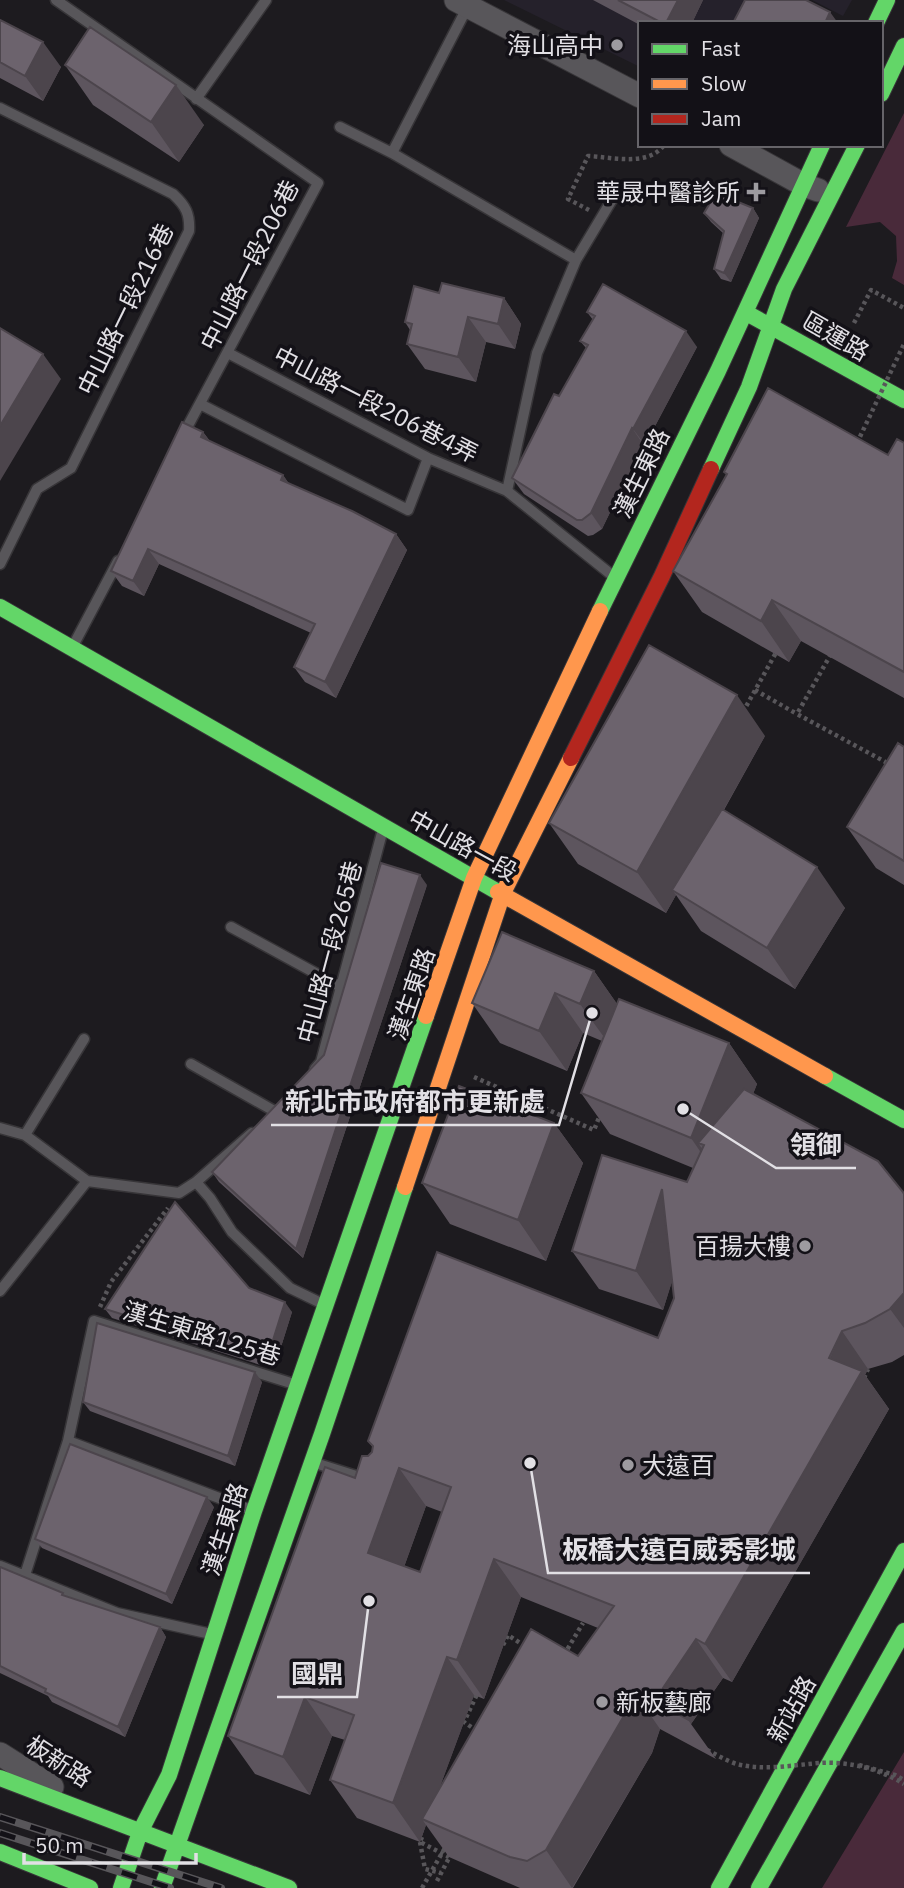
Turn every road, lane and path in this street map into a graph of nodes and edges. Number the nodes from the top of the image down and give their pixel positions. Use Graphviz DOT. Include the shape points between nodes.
graph roads {
  1 [pos="56,0"];
  2 [pos="266,0"];
  3 [pos="887,0"];
  4 [pos="462,3"];
  5 [pos="877,21"];
  6 [pos="904,46"];
  7 [pos="883,90"];
  8 [pos="638,95"];
  9 [pos="196,99"];
  10 [pos="0,108"];
  11 [pos="340,127"];
  12 [pos="663,147"];
  13 [pos="735,147"];
  14 [pos="821,147"];
  15 [pos="856,147"];
  16 [pos="392,153"];
  17 [pos="804,185"];
  18 [pos="619,188"];
  19 [pos="831,195"];
  20 [pos="603,217"];
  21 [pos="576,260"];
  22 [pos="904,308"];
  23 [pos="744,312"];
  24 [pos="854,323"];
  25 [pos="771,324"];
  26 [pos="904,344"];
  27 [pos="228,353"];
  28 [pos="904,400"];
  29 [pos="200,404"];
  30 [pos="181,440"];
  31 [pos="855,448"];
  32 [pos="428,458"];
  33 [pos="507,491"];
  34 [pos="123,551"];
  35 [pos="0,564"];
  36 [pos="615,578"];
  37 [pos="0,607"];
  38 [pos="782,642"];
  39 [pos="836,645"];
  40 [pos="72,649"];
  41 [pos="755,690"];
  42 [pos="797,714"];
  43 [pos="738,721"];
  44 [pos="892,766"];
  45 [pos="384,827"];
  46 [pos="474,878"];
  47 [pos="503,892"];
  48 [pos="231,927"];
  49 [pos="341,987"];
  50 [pos="84,1039"];
  51 [pos="191,1063"];
  52 [pos="474,1077"];
  53 [pos="303,1082"];
  54 [pos="285,1102"];
  55 [pos="605,1105"];
  56 [pos="276,1112"];
  57 [pos="904,1120"];
  58 [pos="0,1128"];
  59 [pos="25,1136"];
  60 [pos="87,1181"];
  61 [pos="196,1182"];
  62 [pos="179,1194"];
  63 [pos="0,1291"];
  64 [pos="325,1306"];
  65 [pos="94,1321"];
  66 [pos="869,1369"];
  67 [pos="297,1384"];
  68 [pos="860,1387"];
  69 [pos="68,1441"];
  70 [pos="312,1462"];
  71 [pos="380,1483"];
  72 [pos="254,1511"];
  73 [pos="904,1551"];
  74 [pos="0,1566"];
  75 [pos="25,1575"];
  76 [pos="583,1623"];
  77 [pos="904,1631"];
  78 [pos="213,1635"];
  79 [pos="502,1647"];
  80 [pos="528,1648"];
  81 [pos="564,1656"];
  82 [pos="483,1684"];
  83 [pos="464,1722"];
  84 [pos="460,1734"];
  85 [pos="486,1738"];
  86 [pos="696,1746"];
  87 [pos="0,1754"];
  88 [pos="856,1764"];
  89 [pos="0,1778"];
  90 [pos="904,1782"];
  91 [pos="90,1812"];
  92 [pos="424,1830"];
  93 [pos="140,1832"];
  94 [pos="450,1839"];
  95 [pos="420,1842"];
  96 [pos="456,1846"];
  97 [pos="178,1847"];
  98 [pos="0,1852"];
  99 [pos="449,1857"];
  100 [pos="442,1873"];
  101 [pos="437,1881"];
  102 [pos="90,1888"];
  103 [pos="121,1888"];
  104 [pos="162,1888"];
  105 [pos="289,1888"];
  106 [pos="422,1888"];
  107 [pos="719,1888"];
  108 [pos="759,1888"];
  1 -- 9 [label="lane, 中山路一段206巷"];
  2 -- 9 [label="lane"];
  3 -- 5 [label="street"];
  4 -- 8 [label="street"];
  4 -- 16 [label="lane"];
  6 -- 7 [label="street"];
  9 -- 27 [label="lane, 中山路一段206巷" via="318,183"];
  10 -- 35 [label="lane, 中山路一段216巷" via="173,194 190,217 189,231 71,468 37,489"];
  11 -- 16 [label="lane"];
  12 -- 20 [label="path" via="644,159 588,156 568,199"];
  13 -- 17 [label="street"];
  14 -- 17 [label="street, 漢生東路"];
  15 -- 19 [label="street"];
  16 -- 21 [label="lane"];
  17 -- 19 [label="street"];
  17 -- 23 [label="street, 漢生東路"];
  18 -- 20 [label="lane"];
  19 -- 25 [label="street"];
  20 -- 21 [label="lane"];
  21 -- 33 [label="lane" via="537,353"];
  22 -- 24 [label="path" via="871,290"];
  23 -- 25 [label="street, 區運路"];
  23 -- 36 [label="street, 漢生東路"];
  25 -- 28 [label="street, 區運路"];
  25 -- 47 [label="street" via="750,387 668,563"];
  26 -- 31 [label="path, bridge"];
  27 -- 29 [label="lane, 中山路一段206巷"];
  27 -- 32 [label="lane, 中山路一段206巷4弄"];
  29 -- 30 [label="lane, 中山路一段206巷"];
  29 -- 32 [label="lane" via="408,510"];
  32 -- 33 [label="lane, 中山路一段206巷4弄"];
  33 -- 36 [label="lane, 中山路一段206巷4弄"];
  34 -- 40 [label="lane"];
  36 -- 46 [label="street, 漢生東路"];
  37 -- 40 [label="street, 中山路一段"];
  38 -- 41 [label="path"];
  39 -- 42 [label="path"];
  40 -- 45 [label="street, 中山路一段"];
  41 -- 42 [label="path"];
  41 -- 43 [label="path"];
  42 -- 44 [label="path"];
  45 -- 46 [label="street, 中山路一段"];
  45 -- 49 [label="lane, 中山路一段265巷"];
  46 -- 47 [label="street, 中山路一段"];
  46 -- 64 [label="street, 漢生東路"];
  47 -- 57 [label="street, 中山路一段"];
  47 -- 70 [label="street"];
  48 -- 49 [label="lane"];
  49 -- 53 [label="lane, 中山路一段265巷" via="321,1062"];
  50 -- 59 [label="lane"];
  51 -- 56 [label="lane"];
  52 -- 55 [label="path" via="594,1130"];
  54 -- 56 [label="lane"];
  56 -- 61 [label="lane"];
  58 -- 59 [label="lane"];
  59 -- 60 [label="lane"];
  60 -- 62 [label="lane"];
  60 -- 63 [label="lane"];
  61 -- 62 [label="lane"];
  61 -- 64 [label="lane" via="232,1232 290,1288"];
  62 -- 65 [label="path" via="111,1282"];
  64 -- 67 [label="street, 漢生東路"];
  65 -- 67 [label="lane, 漢生東路125巷"];
  65 -- 69 [label="lane"];
  66 -- 68 [label="path"];
  67 -- 72 [label="street, 漢生東路"];
  69 -- 72 [label="lane"];
  69 -- 75 [label="lane"];
  70 -- 71 [label="lane"];
  70 -- 97 [label="street"];
  72 -- 78 [label="street, 漢生東路"];
  73 -- 107 [label="street, 新站路"];
  74 -- 75 [label="lane"];
  75 -- 78 [label="lane" via="117,1613"];
  76 -- 81 [label="path"];
  77 -- 108 [label="street"];
  78 -- 93 [label="street, 漢生東路" via="169,1774"];
  79 -- 80 [label="path" via="508,1635"];
  82 -- 83 [label="path"];
  83 -- 84 [label="path"];
  83 -- 85 [label="path"];
  86 -- 90 [label="path, bridge" via="737,1764 862,1767"];
  87 -- 91 [label="street, 板新路"];
  88 -- 90 [label="path"];
  89 -- 91 [label="street"];
  91 -- 93 [label="street"];
  92 -- 95 [label="path, bridge"];
  93 -- 97 [label="street"];
  93 -- 103 [label="street, 漢生東路"];
  94 -- 106 [label="path"];
  95 -- 99 [label="path, bridge"];
  95 -- 100 [label="path, bridge" via="425,1869"];
  96 -- 99 [label="path"];
  97 -- 104 [label="street"];
  97 -- 105 [label="street"];
  98 -- 102 [label="street"];
  99 -- 100 [label="path, bridge"];
  100 -- 101 [label="path, bridge"];
}
